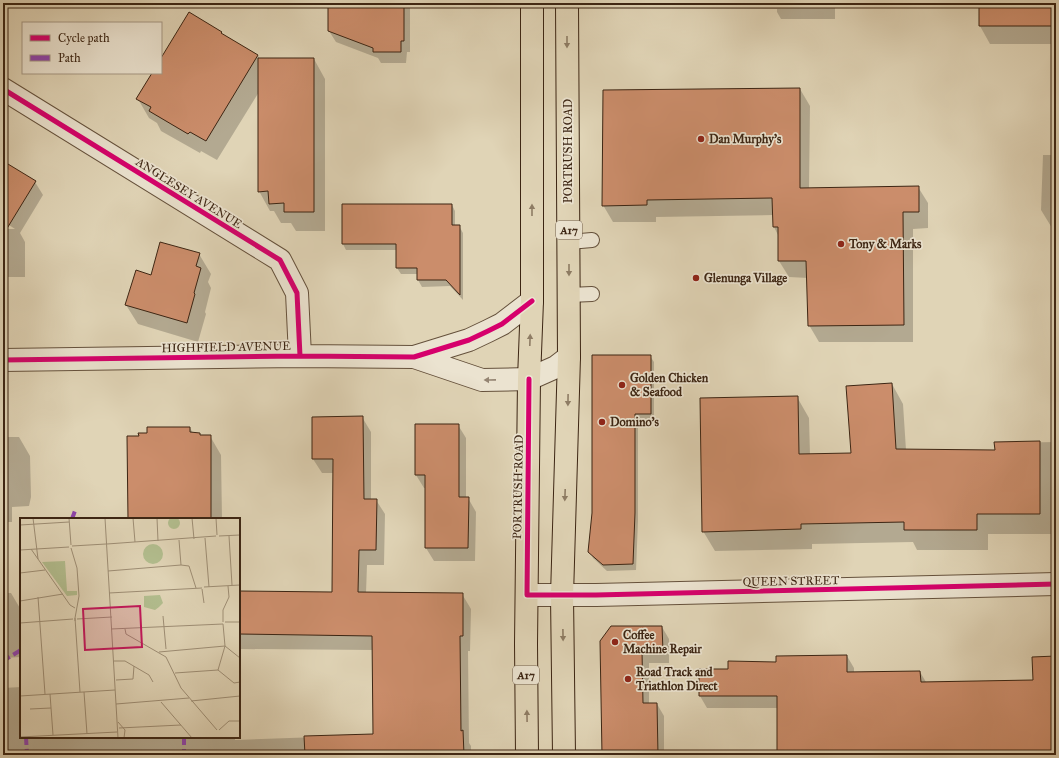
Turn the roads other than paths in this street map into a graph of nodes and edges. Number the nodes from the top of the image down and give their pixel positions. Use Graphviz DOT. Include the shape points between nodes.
graph roads {
  1 [pos="532,3"];
  2 [pos="538,3"];
  3 [pos="567,3"];
  4 [pos="532,59"];
  5 [pos="3,89"];
  6 [pos="592,240"];
  7 [pos="569,242"];
  8 [pos="592,294"];
  9 [pos="569,295"];
  10 [pos="532,301"];
  11 [pos="300,356"];
  12 [pos="414,357"];
  13 [pos="569,357"];
  14 [pos="3,360"];
  15 [pos="529,379"];
  16 [pos="1056,584"];
  17 [pos="527,595"];
  18 [pos="562,596"];
  19 [pos="527,755"];
  20 [pos="564,755"];
  1 -- 4 [label="highway, PORTRUSH ROAD / A17"];
  2 -- 4 [label="lane"];
  3 -- 7 [label="highway, PORTRUSH ROAD / A17, one-way"];
  10 -- 4 [label="highway, PORTRUSH ROAD / A17, one-way"];
  5 -- 11 [label="street, ANGLESEY AVENUE" via="280,260 297,293"];
  6 -- 7 [label="lane"];
  7 -- 9 [label="highway, PORTRUSH ROAD / A17, one-way"];
  8 -- 9 [label="lane"];
  9 -- 13 [label="highway, PORTRUSH ROAD / A17"];
  10 -- 12 [label="street, HIGHFIELD AVENUE" via="502,324 488,331 469,340"];
  15 -- 10 [label="highway, PORTRUSH ROAD / A17, one-way"];
  11 -- 12 [label="street, HIGHFIELD AVENUE"];
  11 -- 14 [label="street, HIGHFIELD AVENUE"];
  15 -- 12 [label="street, HIGHFIELD AVENUE, one-way" via="482,380"];
  13 -- 15 [label="street, HIGHFIELD AVENUE" via="556,367"];
  13 -- 18 [label="highway, PORTRUSH ROAD / A17, one-way"];
  15 -- 17 [label="highway, PORTRUSH ROAD / A17"];
  16 -- 18 [label="street, QUEEN STREET"];
  17 -- 18 [label="street, QUEEN STREET"];
  19 -- 17 [label="highway, PORTRUSH ROAD / A17, one-way"];
  18 -- 20 [label="highway, PORTRUSH ROAD / A17, one-way"];
}
